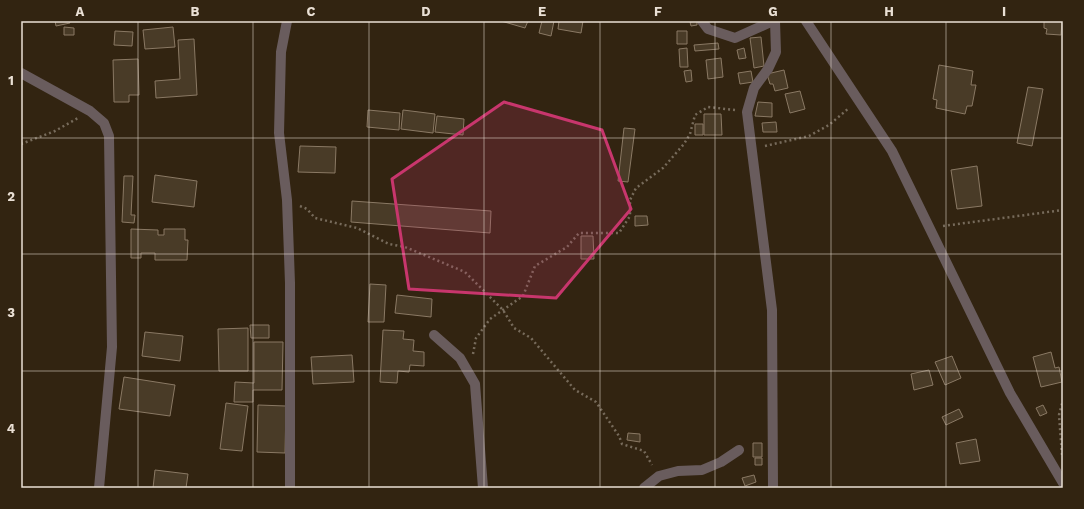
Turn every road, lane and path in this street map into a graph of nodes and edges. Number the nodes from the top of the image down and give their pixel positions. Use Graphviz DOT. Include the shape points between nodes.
graph roads {
  1 [pos="287,21"];
  2 [pos="702,21"];
  3 [pos="774,21"];
  4 [pos="806,21"];
  5 [pos="21,73"];
  6 [pos="859,100"];
  7 [pos="90,111"];
  8 [pos="747,112"];
  9 [pos="21,144"];
  10 [pos="752,149"];
  11 [pos="287,200"];
  12 [pos="1063,210"];
  13 [pos="928,228"];
  14 [pos="503,310"];
  15 [pos="434,335"];
  16 [pos="473,357"];
  17 [pos="1063,400"];
  18 [pos="739,450"];
  19 [pos="1062,457"];
  20 [pos="659,476"];
  21 [pos="1063,483"];
  22 [pos="1063,486"];
  23 [pos="99,488"];
  24 [pos="290,488"];
  25 [pos="484,488"];
  26 [pos="644,488"];
  27 [pos="773,488"];
  28 [pos="1060,488"];
  1 -- 11 [label="street" via="281,52 279,133"];
  2 -- 3 [label="street" via="708,29 735,38"];
  3 -- 8 [label="street" via="776,52 768,69 754,88"];
  4 -- 6 [label="street"];
  5 -- 7 [label="street"];
  6 -- 10 [label="path" via="830,125 809,136"];
  6 -- 13 [label="street" via="892,151"];
  7 -- 9 [label="path" via="55,131"];
  7 -- 23 [label="street" via="104,123 108,136 112,347"];
  8 -- 10 [label="street"];
  8 -- 14 [label="path" via="708,107 695,115 690,134 684,144 663,168 636,188 630,200 630,216 619,232 579,232 567,247 535,266 523,296"];
  10 -- 27 [label="street" via="772,310"];
  11 -- 14 [label="path" via="307,209 315,218 357,228 389,244 405,247 465,272"];
  11 -- 24 [label="street" via="290,283"];
  12 -- 13 [label="path"];
  13 -- 21 [label="street" via="1010,393"];
  14 -- 16 [label="path" via="490,319 476,338"];
  14 -- 20 [label="path" via="514,328 531,338 575,390 596,402 622,444 644,451"];
  15 -- 25 [label="street" via="460,358 475,384"];
  17 -- 19 [label="path" via="1060,414"];
  18 -- 20 [label="street" via="702,470 678,471"];
  20 -- 26 [label="street"];
  22 -- 28 [label="street"];
}
